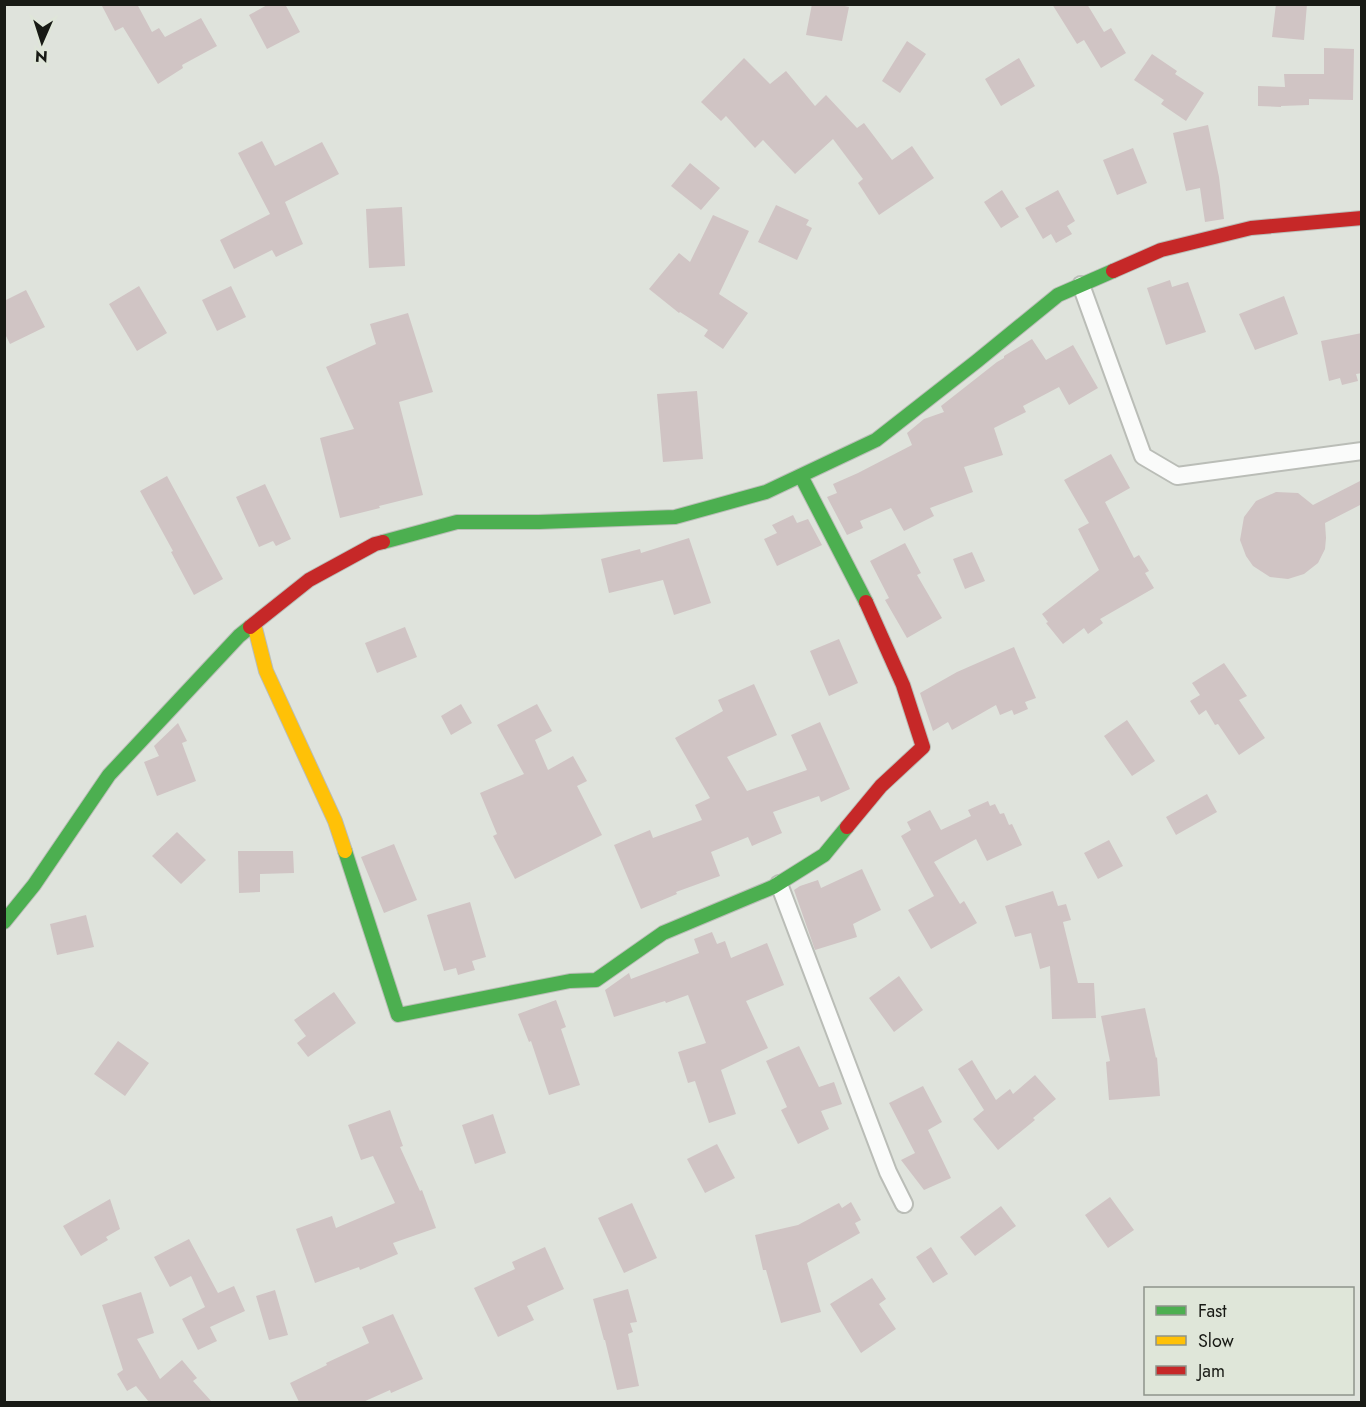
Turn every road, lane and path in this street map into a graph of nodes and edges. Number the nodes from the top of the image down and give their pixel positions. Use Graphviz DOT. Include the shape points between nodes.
graph roads {
  1 [pos="1362,219"];
  2 [pos="1081,285"];
  3 [pos="1362,451"];
  4 [pos="801,476"];
  5 [pos="254,624"];
  6 [pos="779,884"];
  7 [pos="4,922"];
  8 [pos="904,1204"];
  1 -- 2 [label="street" via="1251,228 1161,250"];
  2 -- 3 [label="street" via="1143,456 1177,476"];
  2 -- 4 [label="street" via="1058,295 876,440"];
  4 -- 5 [label="street" via="766,492 675,517 457,522 375,544 309,580"];
  4 -- 6 [label="street" via="871,613 903,685 923,747 881,786 824,855"];
  5 -- 6 [label="street" via="266,671 335,821 398,1015 570,981 596,980 663,933"];
  5 -- 7 [label="street" via="109,775"];
  6 -- 8 [label="street" via="888,1172"];
}
